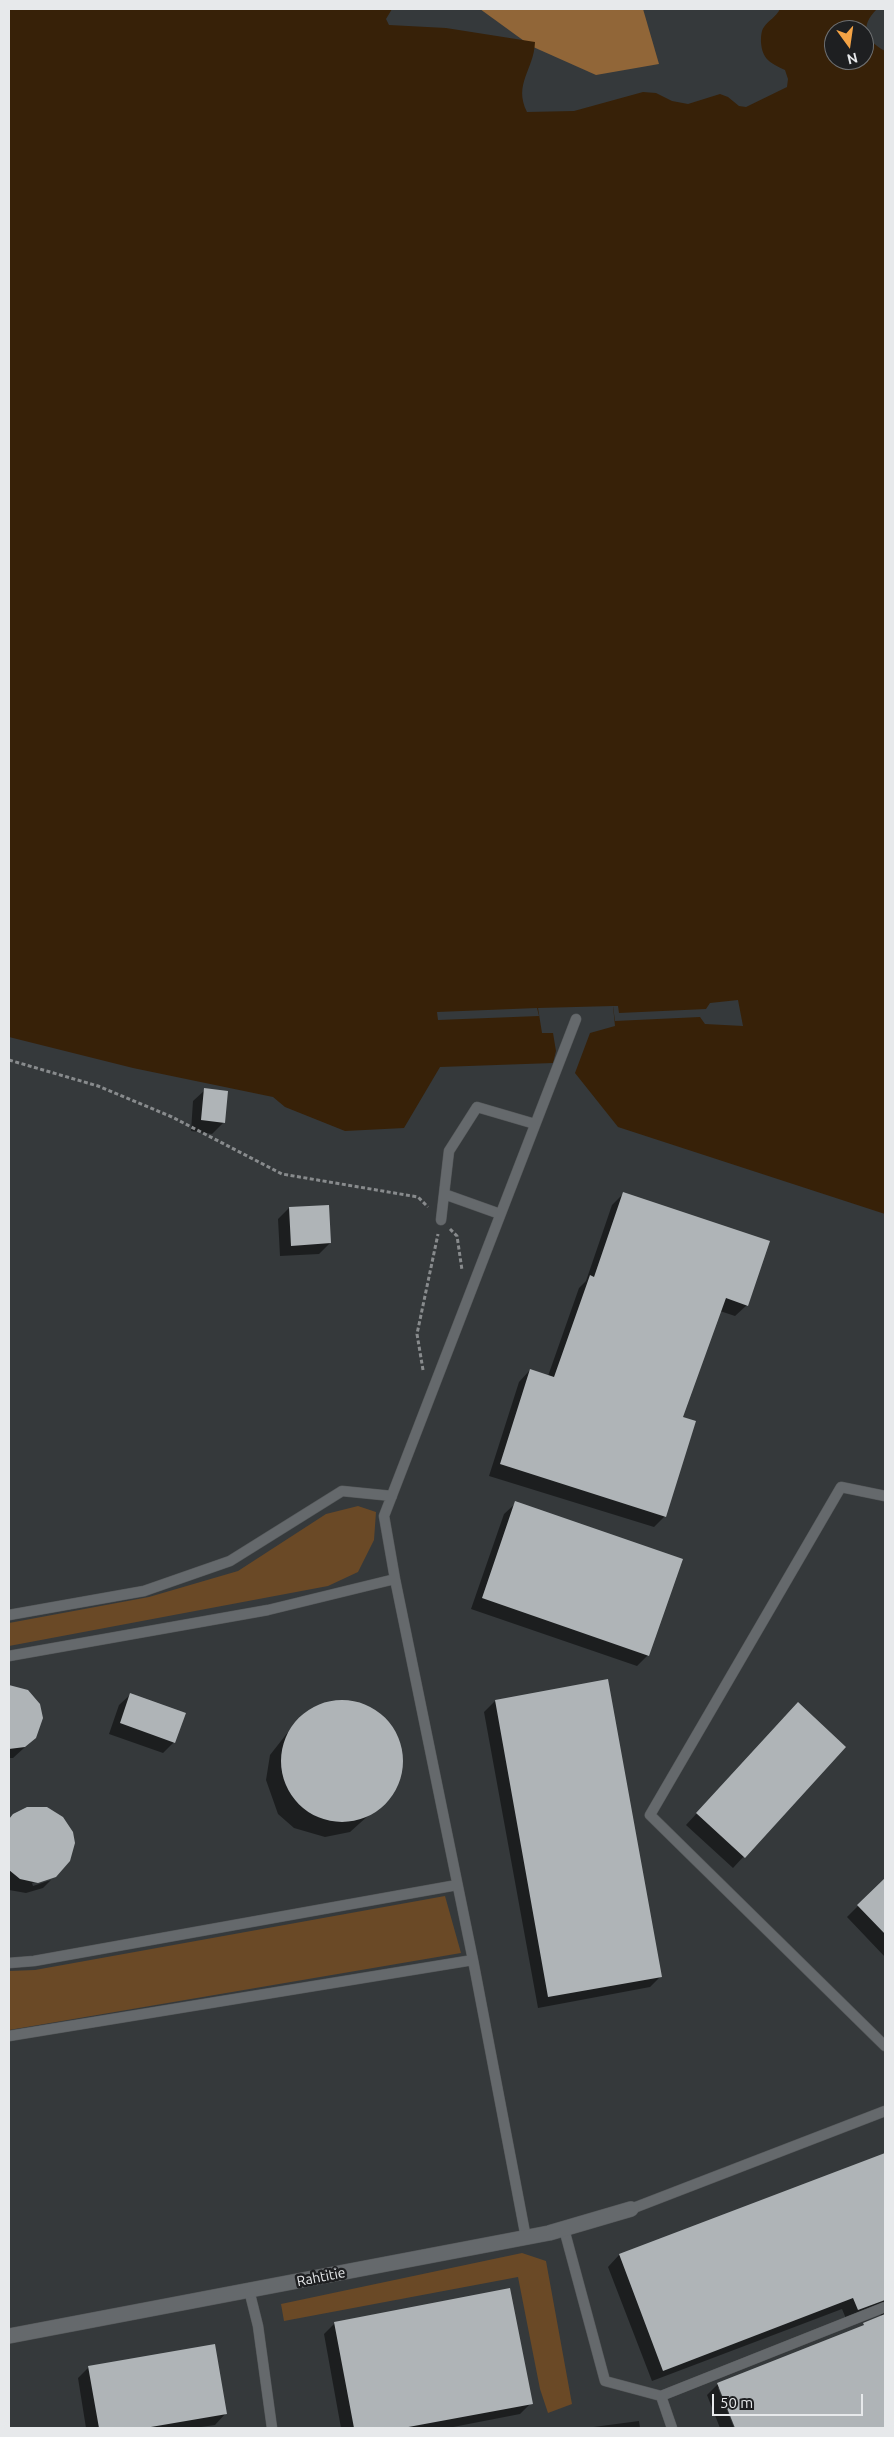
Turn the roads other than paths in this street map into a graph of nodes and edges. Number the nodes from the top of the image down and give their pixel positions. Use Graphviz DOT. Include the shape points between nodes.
graph roads {
  1 [pos="576,1019"];
  2 [pos="535,1124"];
  3 [pos="444,1194"];
  4 [pos="500,1214"];
  5 [pos="441,1220"];
  6 [pos="392,1496"];
  7 [pos="885,1496"];
  8 [pos="395,1579"];
  9 [pos="9,1615"];
  10 [pos="9,1656"];
  11 [pos="457,1885"];
  12 [pos="473,1960"];
  13 [pos="9,1963"];
  14 [pos="9,2036"];
  15 [pos="885,2046"];
  16 [pos="885,2111"];
  17 [pos="631,2208"];
  18 [pos="564,2229"];
  19 [pos="526,2238"];
  20 [pos="249,2290"];
  21 [pos="885,2307"];
  22 [pos="9,2336"];
  23 [pos="661,2396"];
  24 [pos="272,2428"];
  25 [pos="672,2428"];
  1 -- 2 [label="lane"];
  2 -- 3 [label="lane" via="477,1107 449,1151"];
  2 -- 4 [label="lane"];
  3 -- 4 [label="lane"];
  3 -- 5 [label="lane"];
  4 -- 6 [label="lane"];
  6 -- 8 [label="lane" via="384,1516"];
  6 -- 9 [label="lane" via="342,1490 230,1561 144,1591"];
  7 -- 15 [label="lane" via="840,1487 650,1815"];
  8 -- 10 [label="lane" via="268,1610"];
  8 -- 11 [label="lane"];
  11 -- 12 [label="lane"];
  11 -- 13 [label="lane"];
  12 -- 14 [label="lane"];
  12 -- 19 [label="lane"];
  16 -- 17 [label="lane"];
  17 -- 18 [label="street, Rahtitie"];
  18 -- 19 [label="street, Rahtitie"];
  18 -- 23 [label="lane" via="605,2381"];
  19 -- 20 [label="street, Rahtitie"];
  20 -- 22 [label="street, Rahtitie"];
  20 -- 24 [label="lane" via="258,2326"];
  21 -- 23 [label="lane"];
  23 -- 25 [label="lane"];
}
